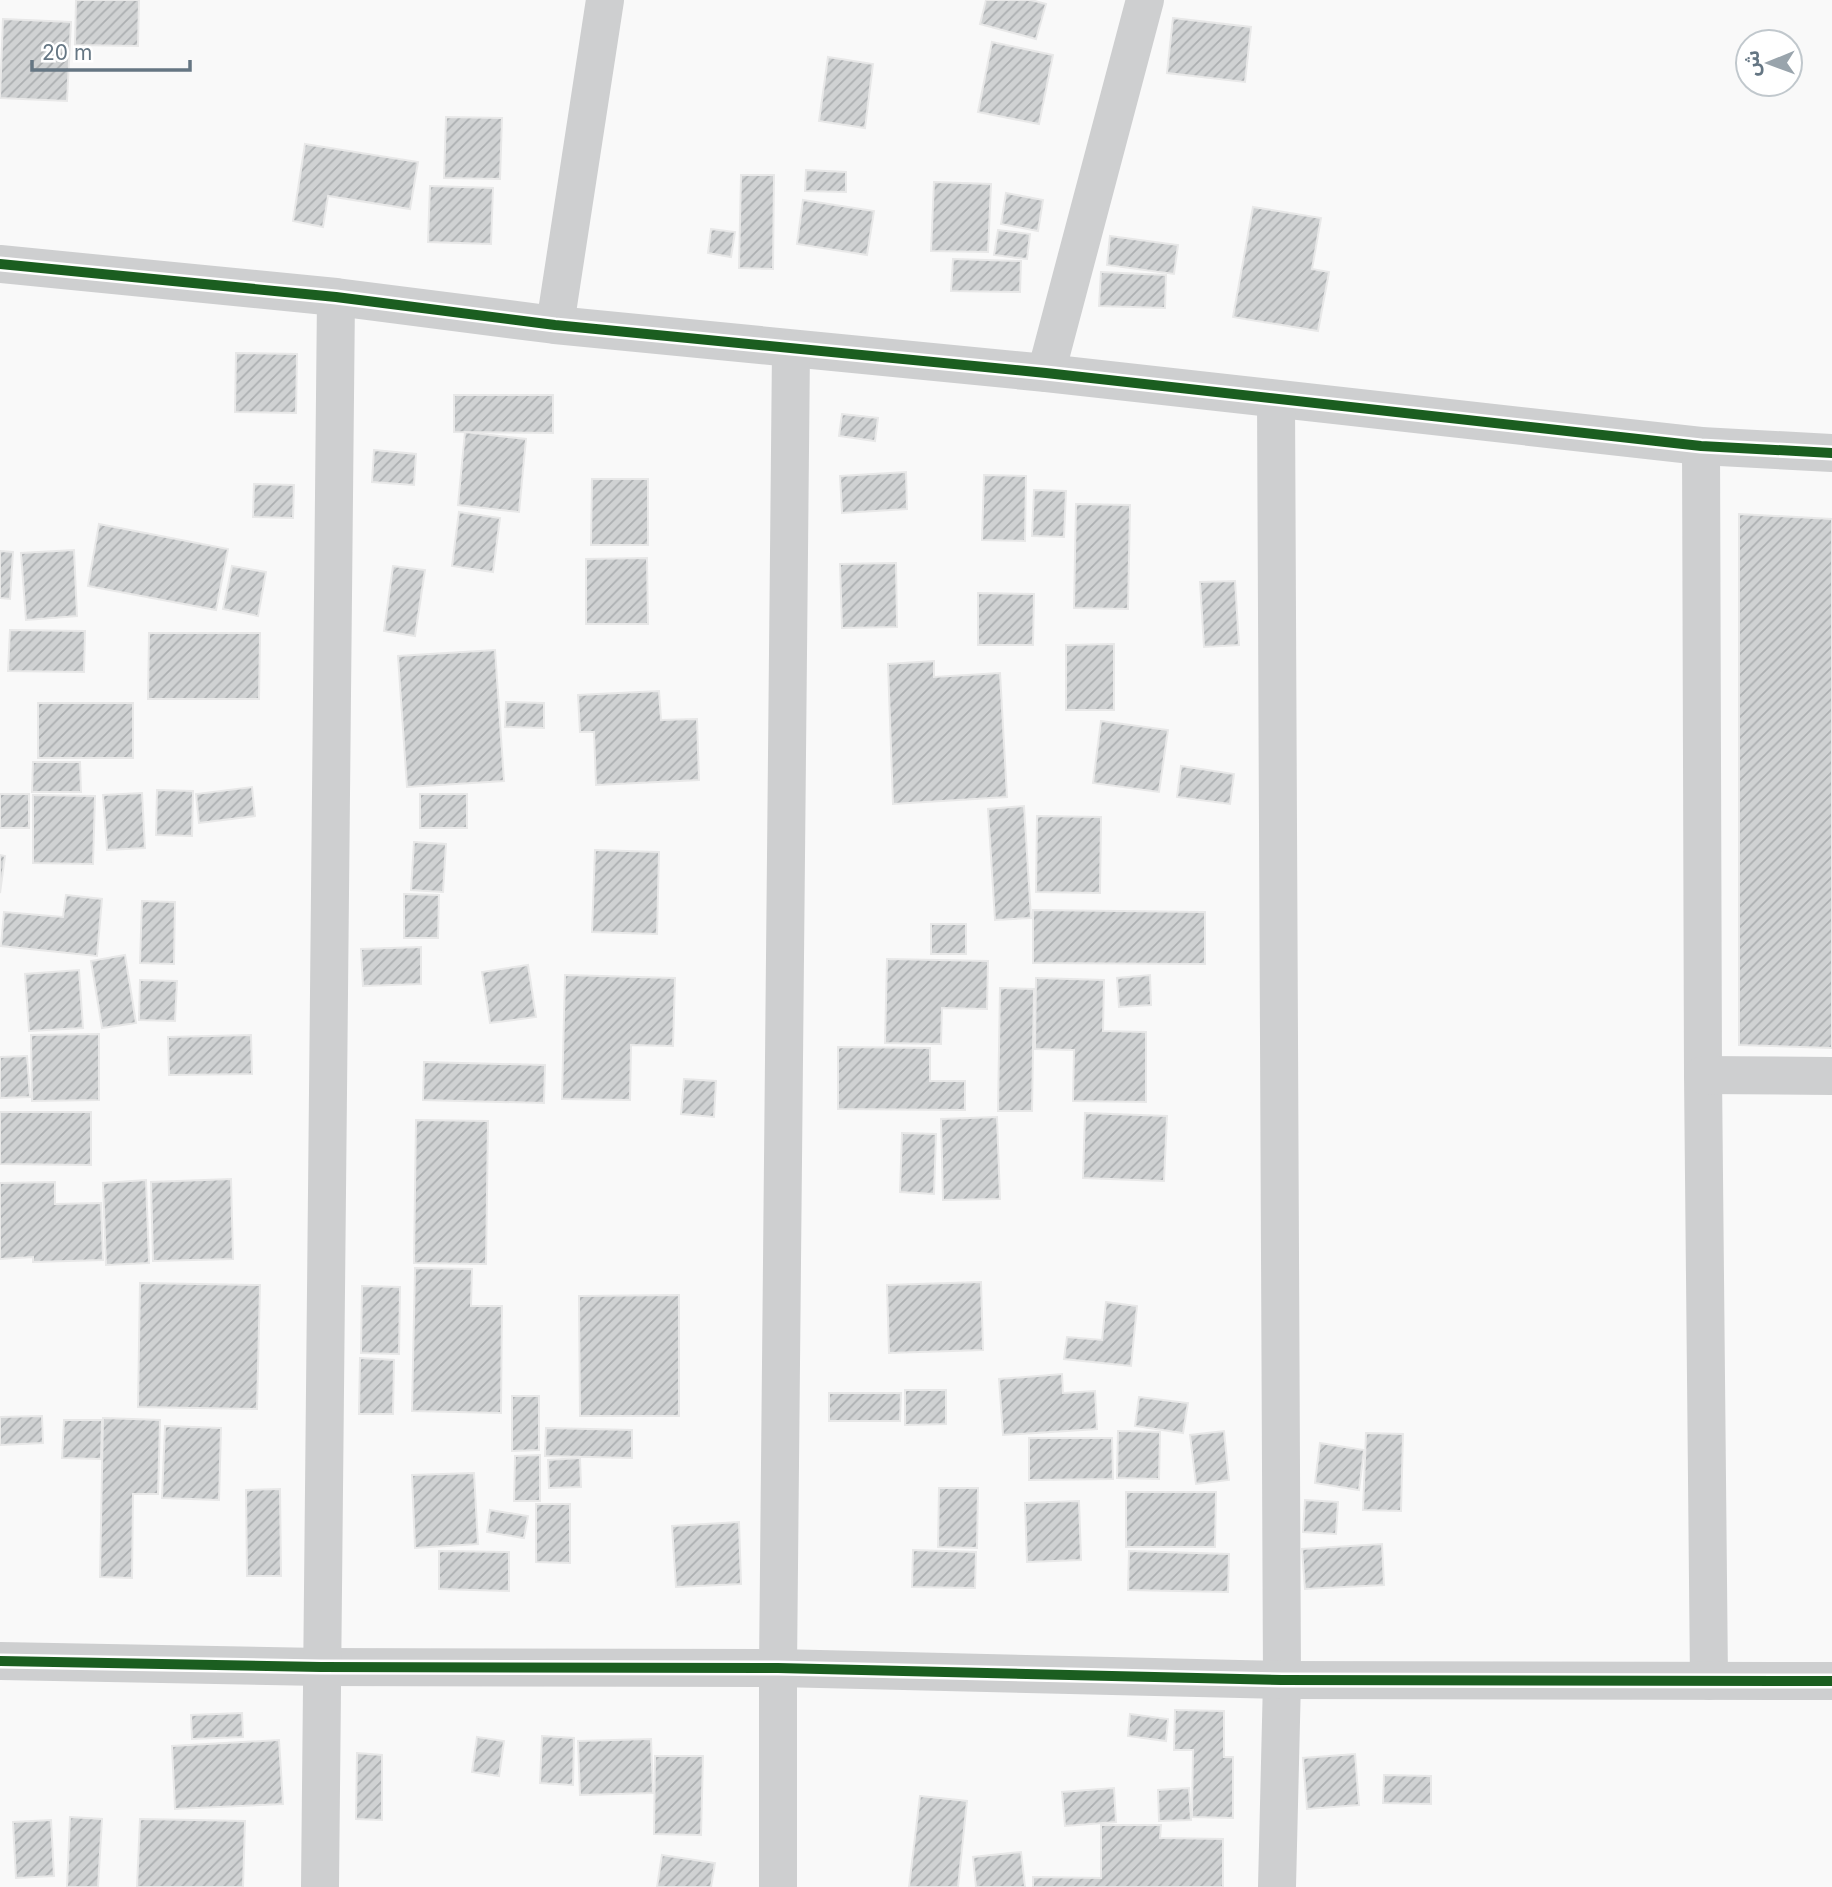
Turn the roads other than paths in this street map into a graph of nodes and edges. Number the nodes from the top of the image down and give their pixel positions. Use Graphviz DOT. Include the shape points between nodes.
graph roads {
  1 [pos="605,0"];
  2 [pos="1145,0"];
  3 [pos="0,264"];
  4 [pos="336,298"];
  5 [pos="555,325"];
  6 [pos="792,349"];
  7 [pos="1046,373"];
  8 [pos="1276,400"];
  9 [pos="1701,446"];
  10 [pos="1832,453"];
  11 [pos="1703,1075"];
  12 [pos="1832,1076"];
  13 [pos="0,1661"];
  14 [pos="321,1668"];
  15 [pos="778,1668"];
  16 [pos="1283,1680"];
  17 [pos="1709,1681"];
  18 [pos="1832,1681"];
  19 [pos="320,1887"];
  20 [pos="778,1887"];
  21 [pos="1277,1887"];
  1 -- 5 [label="street"];
  2 -- 7 [label="street"];
  3 -- 4 [label="street"];
  4 -- 5 [label="street"];
  4 -- 14 [label="street"];
  5 -- 6 [label="street"];
  6 -- 7 [label="street"];
  6 -- 15 [label="street"];
  7 -- 8 [label="street"];
  8 -- 9 [label="street"];
  8 -- 16 [label="street"];
  9 -- 10 [label="street"];
  9 -- 11 [label="street"];
  11 -- 12 [label="street"];
  11 -- 17 [label="street"];
  13 -- 14 [label="street"];
  14 -- 15 [label="street"];
  14 -- 19 [label="street"];
  15 -- 16 [label="street"];
  15 -- 20 [label="street"];
  16 -- 17 [label="street"];
  16 -- 21 [label="street"];
  17 -- 18 [label="street"];
}
